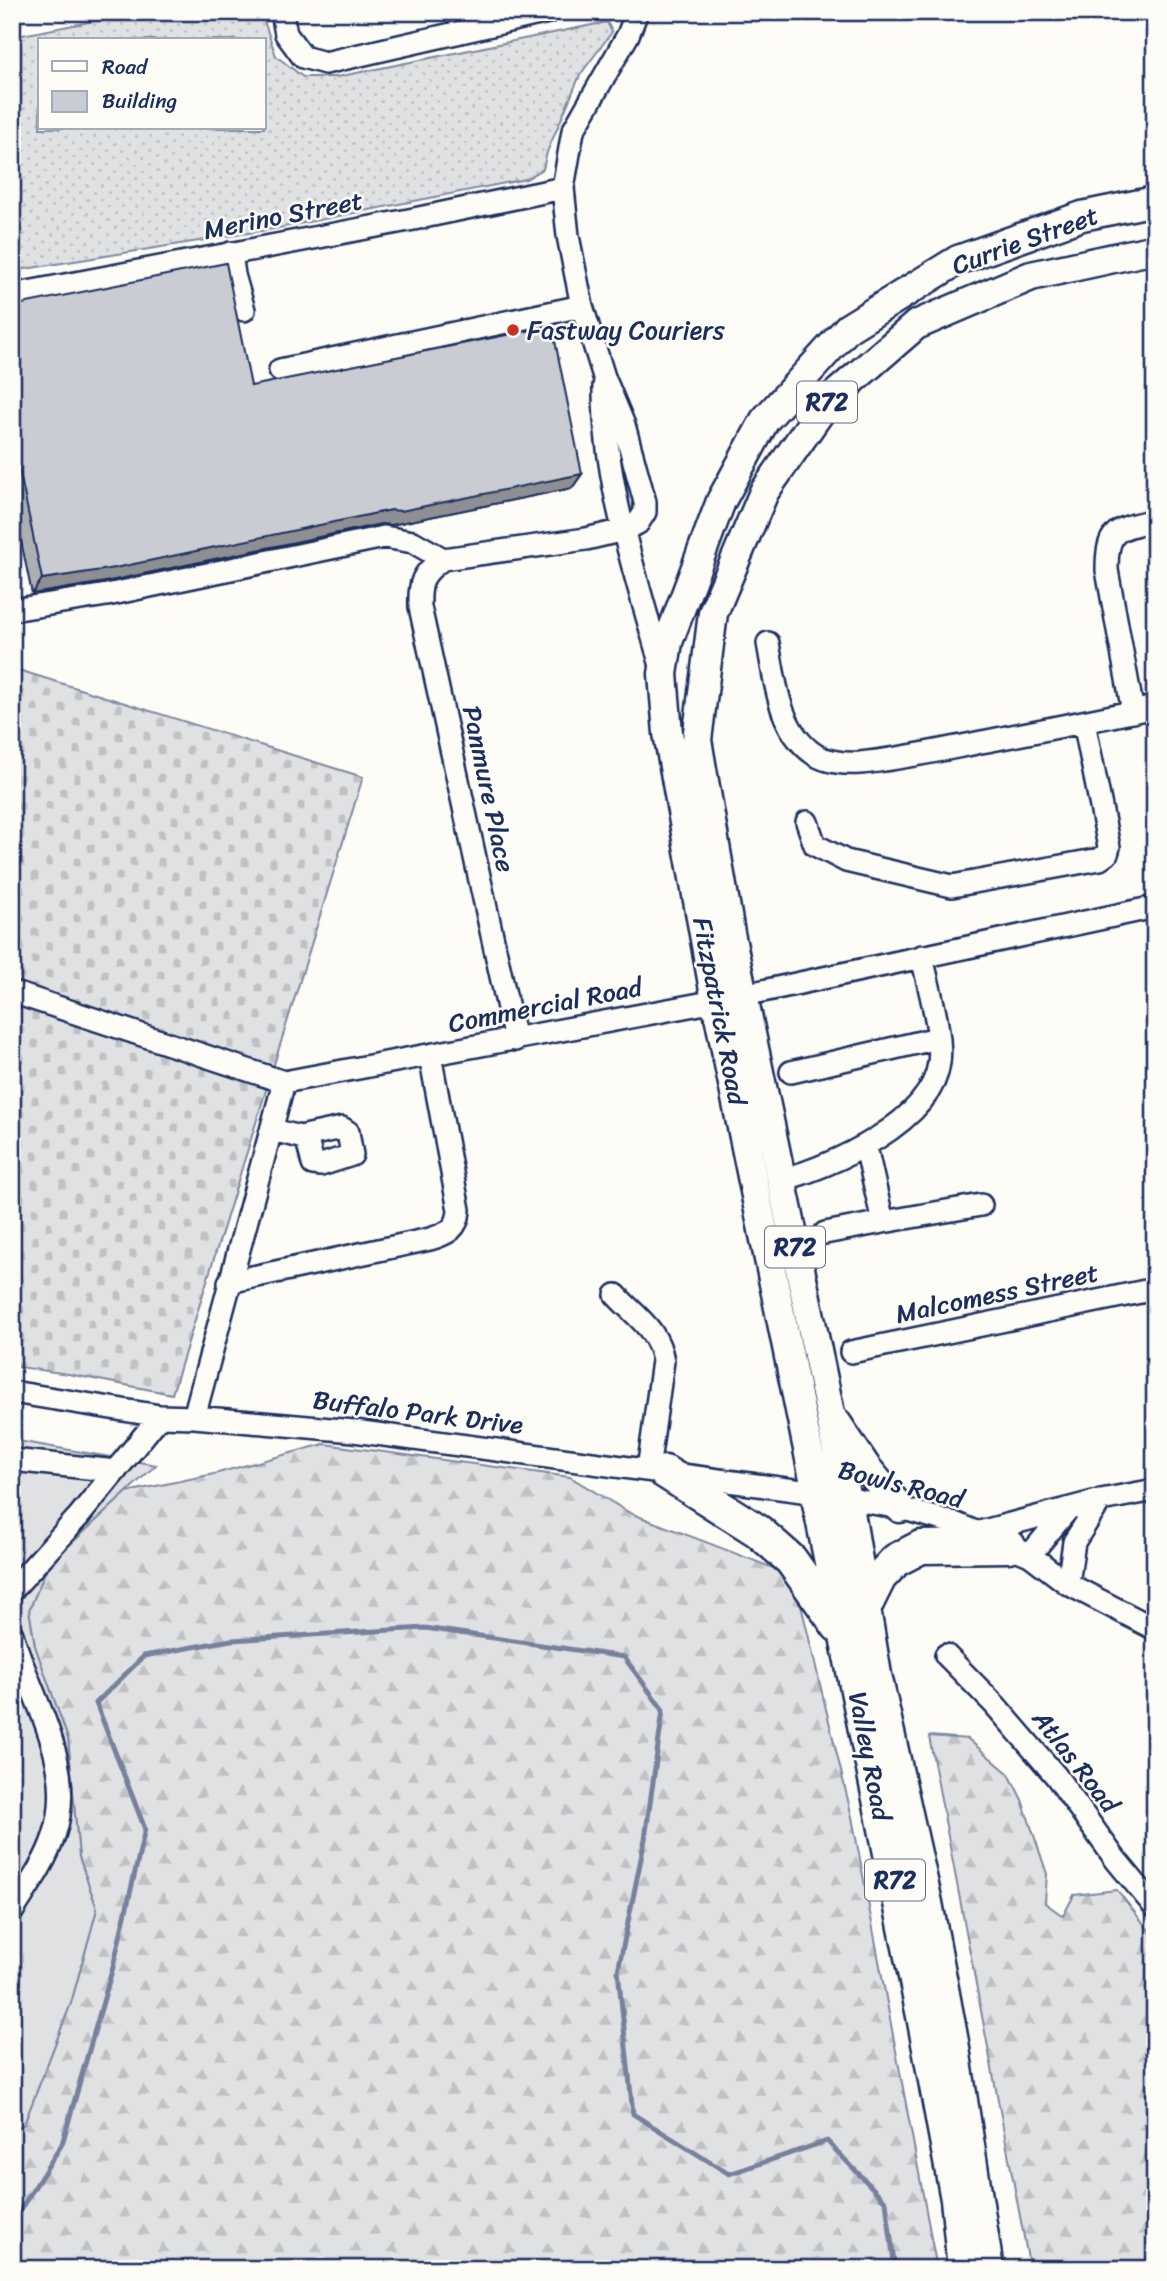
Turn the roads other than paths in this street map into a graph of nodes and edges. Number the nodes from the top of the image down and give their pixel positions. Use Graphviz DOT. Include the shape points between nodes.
graph roads {
  1 [pos="282,12"];
  2 [pos="548,12"];
  3 [pos="637,12"];
  4 [pos="563,188"];
  5 [pos="1155,201"];
  6 [pos="1155,249"];
  7 [pos="231,253"];
  8 [pos="12,295"];
  9 [pos="582,306"];
  10 [pos="244,310"];
  11 [pos="280,370"];
  12 [pos="1155,520"];
  13 [pos="624,530"];
  14 [pos="443,559"];
  15 [pos="12,610"];
  16 [pos="768,643"];
  17 [pos="663,674"];
  18 [pos="1155,707"];
  19 [pos="1133,712"];
  20 [pos="1084,722"];
  21 [pos="697,740"];
  22 [pos="807,822"];
  23 [pos="1155,907"];
  24 [pos="922,956"];
  25 [pos="12,992"];
  26 [pos="730,998"];
  27 [pos="938,1038"];
  28 [pos="515,1040"];
  29 [pos="430,1055"];
  30 [pos="791,1072"];
  31 [pos="284,1082"];
  32 [pos="273,1130"];
  33 [pos="306,1136"];
  34 [pos="866,1147"];
  35 [pos="781,1180"];
  36 [pos="981,1205"];
  37 [pos="883,1223"];
  38 [pos="825,1233"];
  39 [pos="229,1282"];
  40 [pos="1155,1289"];
  41 [pos="616,1295"];
  42 [pos="850,1352"];
  43 [pos="12,1392"];
  44 [pos="830,1413"];
  45 [pos="160,1416"];
  46 [pos="194,1417"];
  47 [pos="12,1460"];
  48 [pos="116,1471"];
  49 [pos="656,1471"];
  50 [pos="1155,1490"];
  51 [pos="832,1496"];
  52 [pos="1101,1500"];
  53 [pos="900,1508"];
  54 [pos="1068,1508"];
  55 [pos="976,1532"];
  56 [pos="1019,1550"];
  57 [pos="1068,1584"];
  58 [pos="12,1590"];
  59 [pos="864,1609"];
  60 [pos="1155,1629"];
  61 [pos="12,1634"];
  62 [pos="846,1639"];
  63 [pos="946,1655"];
  64 [pos="1155,1907"];
  65 [pos="12,1912"];
  66 [pos="964,2269"];
  67 [pos="987,2269"];
  1 -- 2 [label="street" via="286,34 303,57 325,62"];
  3 -- 4 [label="street, Fitzpatrick Road" via="573,131"];
  4 -- 7 [label="street, Merino Street"];
  4 -- 9 [label="street, Fitzpatrick Road"];
  5 -- 17 [label="main road, Currie Street / R72" via="1082,216 958,260 848,327 765,420 721,501 668,642"];
  6 -- 21 [label="main road, Currie Street / R72" via="1031,276 916,325 827,402 764,492 713,613"];
  7 -- 8 [label="street, Merino Street"];
  7 -- 10 [label="street"];
  9 -- 11 [label="street"];
  9 -- 13 [label="street, Fitzpatrick Road" via="604,377 604,426"];
  12 -- 19 [label="street" via="1123,527 1107,548"];
  13 -- 14 [label="street"];
  13 -- 17 [label="street, Fitzpatrick Road"];
  14 -- 15 [label="street" via="413,542 384,537 107,595"];
  14 -- 28 [label="street, Panmure Place" via="430,567 419,585 420,607"];
  16 -- 20 [label="street" via="780,704 790,727 804,746 829,761 858,764"];
  17 -- 26 [label="main road, Fitzpatrick Road / R72" via="668,733"];
  18 -- 19 [label="street"];
  19 -- 20 [label="street"];
  20 -- 22 [label="street" via="1109,846 1100,859 953,886 846,862 815,845"];
  21 -- 26 [label="main road, Fitzpatrick Road / R72" via="730,933"];
  23 -- 24 [label="street, Commercial Road"];
  24 -- 26 [label="street, Commercial Road"];
  24 -- 27 [label="street"];
  25 -- 31 [label="street"];
  26 -- 28 [label="street, Commercial Road"];
  26 -- 35 [label="main road, Fitzpatrick Road / R72"];
  26 -- 51 [label="main road, Fitzpatrick Road / R72"];
  27 -- 30 [label="street"];
  27 -- 34 [label="street" via="934,1081 916,1106"];
  28 -- 29 [label="street, Commercial Road"];
  29 -- 31 [label="street, Commercial Road"];
  29 -- 39 [label="street" via="459,1210 455,1227 430,1240"];
  31 -- 32 [label="street"];
  32 -- 33 [label="street"];
  32 -- 39 [label="street"];
  34 -- 35 [label="street" via="812,1172"];
  34 -- 37 [label="street"];
  35 -- 44 [label="main road, Fitzpatrick Road / R72"];
  36 -- 37 [label="street"];
  37 -- 38 [label="street"];
  39 -- 46 [label="street"];
  40 -- 42 [label="street, Malcomess Street"];
  41 -- 49 [label="street" via="661,1346"];
  43 -- 45 [label="street, Buffalo Park Drive"];
  44 -- 51 [label="main road, Fitzpatrick Road / R72"];
  44 -- 53 [label="main road"];
  45 -- 46 [label="street, Buffalo Park Drive"];
  45 -- 48 [label="street"];
  46 -- 49 [label="street, Buffalo Park Drive" via="354,1431"];
  47 -- 48 [label="street"];
  48 -- 58 [label="street"];
  49 -- 51 [label="street, Buffalo Park Drive"];
  49 -- 62 [label="highway" via="758,1531 783,1553"];
  50 -- 52 [label="street"];
  51 -- 53 [label="street, Bowls Road"];
  51 -- 59 [label="highway, Valley Road / R72"];
  51 -- 62 [label="highway, Valley Road / R72"];
  52 -- 54 [label="street"];
  52 -- 57 [label="street" via="1074,1542"];
  53 -- 55 [label="street, Bowls Road"];
  54 -- 55 [label="street"];
  54 -- 56 [label="street"];
  55 -- 56 [label="street, Bowls Road"];
  56 -- 57 [label="street, Bowls Road"];
  56 -- 59 [label="highway" via="920,1548 897,1560 880,1577"];
  57 -- 60 [label="street, Bowls Road"];
  59 -- 67 [label="highway, Valley Road / R72" via="952,2042"];
  61 -- 65 [label="street" via="59,1764 60,1802 54,1835 39,1870"];
  62 -- 66 [label="highway, Valley Road / R72" via="926,2029 957,2199"];
  63 -- 64 [label="street, Atlas Road" via="1055,1776"];
}
